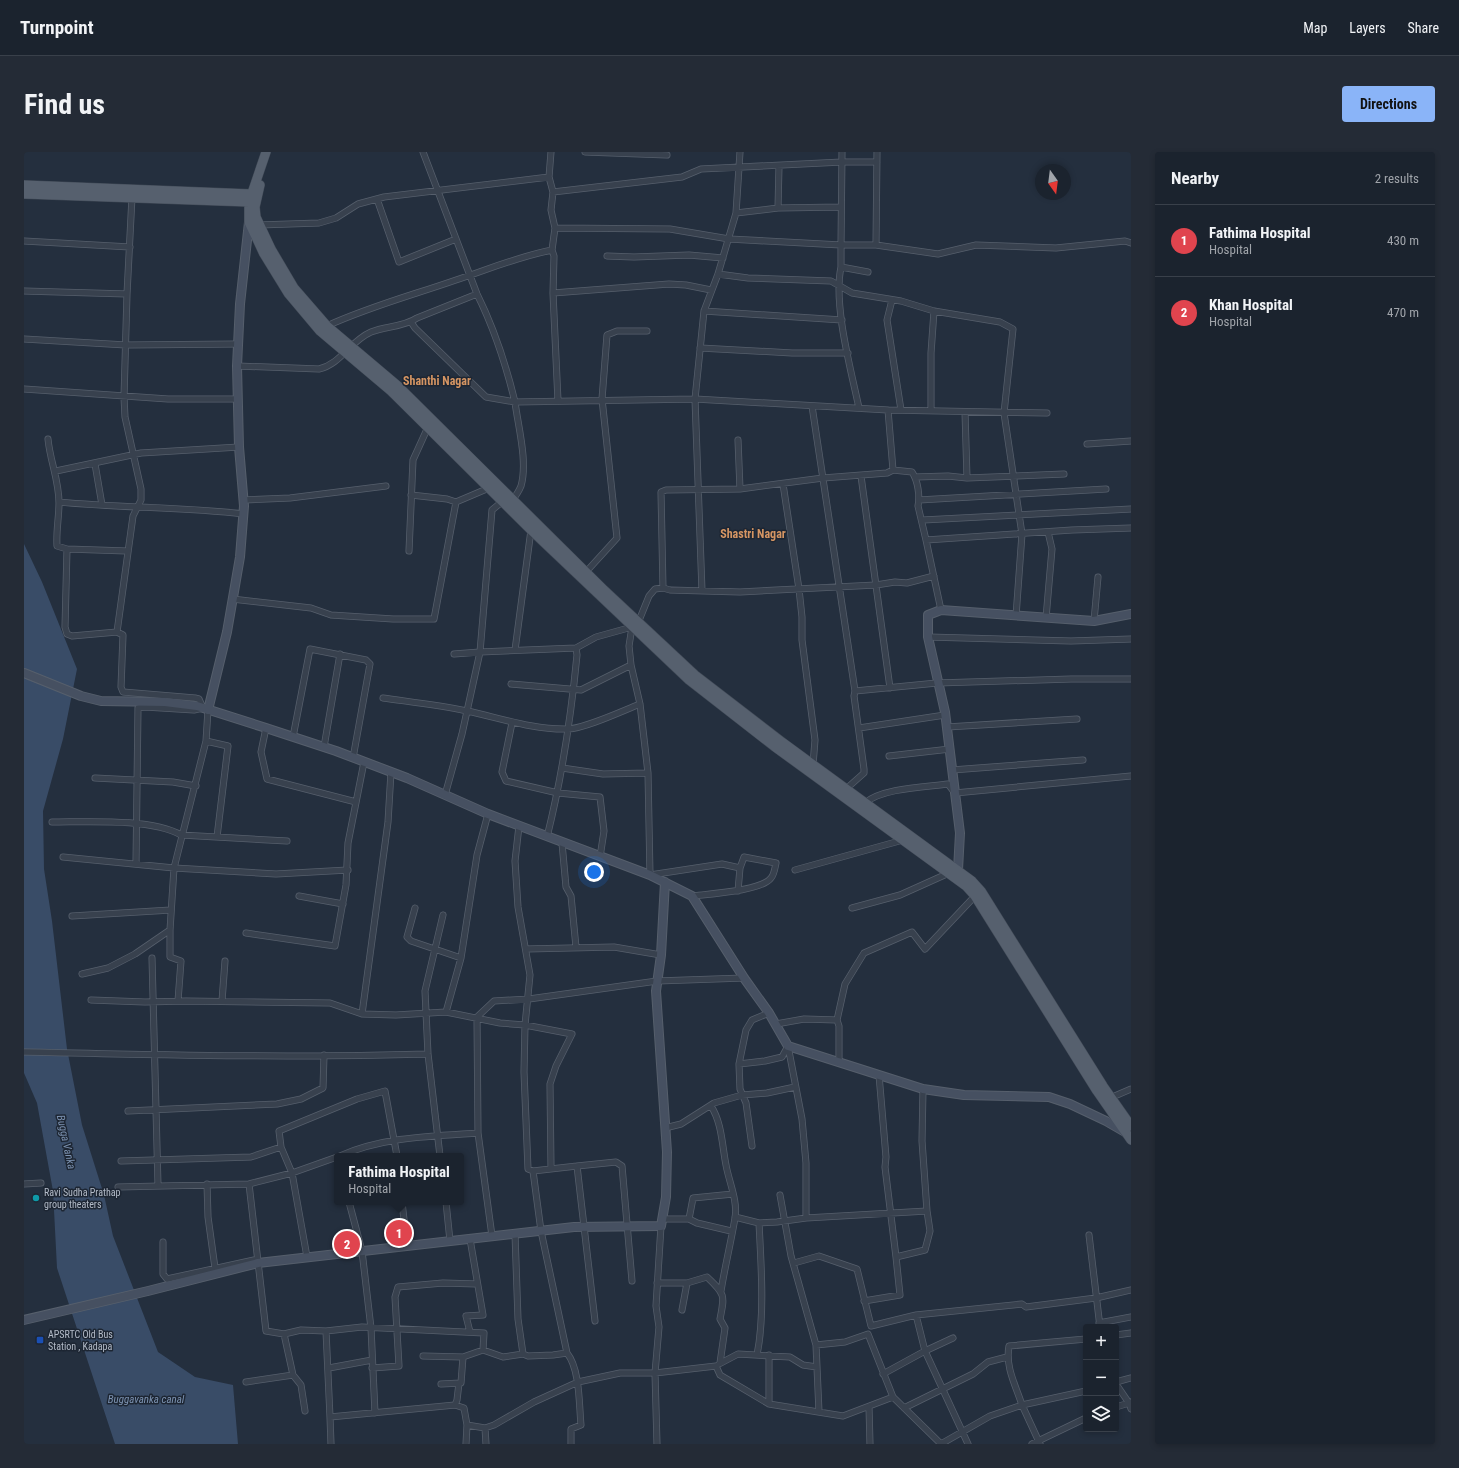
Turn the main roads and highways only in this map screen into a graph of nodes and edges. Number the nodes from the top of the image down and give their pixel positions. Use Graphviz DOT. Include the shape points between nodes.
graph roads {
  1 [pos="266,152"];
  2 [pos="24,185"];
  3 [pos="24,194"];
  4 [pos="250,198"];
  5 [pos="348,349"];
  6 [pos="508,503"];
  7 [pos="636,625"];
  8 [pos="954,874"];
  9 [pos="1108,1100"];
  10 [pos="1129,1133"];
  1 -- 4 [label="main road"];
  1 -- 5 [label="main road" via="255,207 259,225 294,288"];
  2 -- 4 [label="main road"];
  3 -- 4 [label="main road"];
  4 -- 5 [label="main road" via="249,222 264,254 288,293 320,331"];
  5 -- 6 [label="main road" via="489,488"];
  5 -- 6 [label="main road" via="398,386"];
  6 -- 7 [label="main road" via="586,572"];
  6 -- 7 [label="main road" via="531,530"];
  7 -- 8 [label="main road" via="695,675 866,803"];
  7 -- 8 [label="main road" via="689,680 712,699 903,840"];
  8 -- 9 [label="main road" via="975,896"];
  8 -- 9 [label="main road" via="972,881 982,891"];
  9 -- 10 [label="main road"];
}
